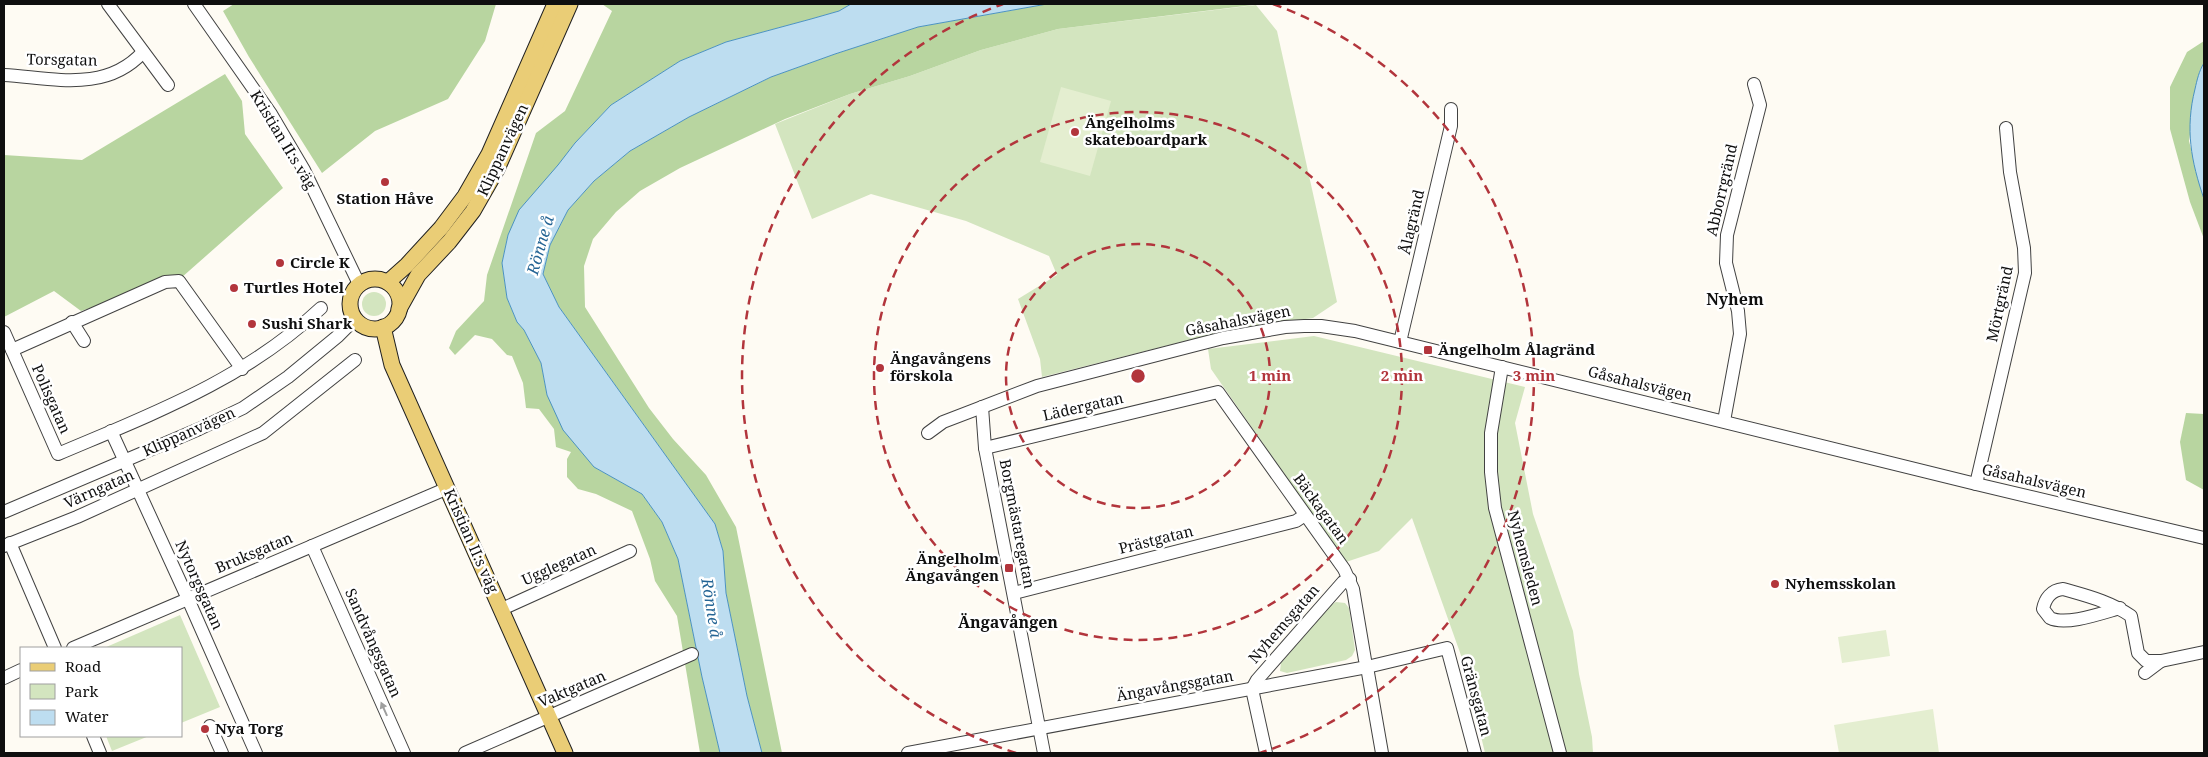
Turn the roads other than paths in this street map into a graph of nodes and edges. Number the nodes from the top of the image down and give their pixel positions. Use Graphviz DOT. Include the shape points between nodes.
graph roads {
  1 [pos="108,4"];
  2 [pos="194,4"];
  3 [pos="555,4"];
  4 [pos="570,4"];
  5 [pos="143,52"];
  6 [pos="4,75"];
  7 [pos="1754,84"];
  8 [pos="168,86"];
  9 [pos="1451,109"];
  10 [pos="2006,128"];
  11 [pos="388,282"];
  12 [pos="359,284"];
  13 [pos="321,308"];
  14 [pos="399,309"];
  15 [pos="355,319"];
  16 [pos="72,322"];
  17 [pos="383,327"];
  18 [pos="4,332"];
  19 [pos="84,341"];
  20 [pos="1400,342"];
  21 [pos="12,350"];
  22 [pos="355,360"];
  23 [pos="1502,367"];
  24 [pos="242,368"];
  25 [pos="1218,392"];
  26 [pos="982,407"];
  27 [pos="1724,421"];
  28 [pos="111,431"];
  29 [pos="928,433"];
  30 [pos="985,448"];
  31 [pos="125,461"];
  32 [pos="1976,484"];
  33 [pos="448,488"];
  34 [pos="138,489"];
  35 [pos="4,512"];
  36 [pos="1304,514"];
  37 [pos="2204,538"];
  38 [pos="7,544"];
  39 [pos="312,546"];
  40 [pos="630,551"];
  41 [pos="1350,579"];
  42 [pos="1014,593"];
  43 [pos="188,599"];
  44 [pos="2120,608"];
  45 [pos="502,609"];
  46 [pos="56,647"];
  47 [pos="75,647"];
  48 [pos="1447,648"];
  49 [pos="2204,652"];
  50 [pos="692,654"];
  51 [pos="2161,661"];
  52 [pos="1366,663"];
  53 [pos="20,670"];
  54 [pos="2145,673"];
  55 [pos="4,678"];
  56 [pos="1252,689"];
  57 [pos="549,716"];
  58 [pos="210,726"];
  59 [pos="1039,727"];
  60 [pos="93,737"];
  61 [pos="100,753"];
  62 [pos="222,753"];
  63 [pos="256,753"];
  64 [pos="404,753"];
  65 [pos="465,753"];
  66 [pos="565,753"];
  67 [pos="908,753"];
  68 [pos="1044,753"];
  69 [pos="1266,753"];
  70 [pos="1382,753"];
  71 [pos="1475,753"];
  72 [pos="1560,753"];
  1 -- 5 [label="street"];
  2 -- 12 [label="street, Kristian II:s väg" via="271,114 304,170"];
  3 -- 11 [label="main road, Klippanvägen" via="489,154 465,196 441,228"];
  4 -- 14 [label="main road, Klippanvägen" via="497,169 473,211 418,275"];
  5 -- 6 [label="street, Torsgatan" via="116,72 96,80"];
  5 -- 8 [label="street"];
  7 -- 27 [label="street, Abborrgränd" via="1760,105 1725,249 1740,334"];
  9 -- 20 [label="street, Ålagränd" via="1452,126"];
  10 -- 32 [label="street, Mörtgränd" via="2025,273"];
  11 -- 12 [label="main road" via="376,278"];
  11 -- 14 [label="main road" via="397,291"];
  12 -- 15 [label="main road" via="350,301"];
  13 -- 24 [label="street" via="284,340"];
  14 -- 17 [label="main road, Klippanvägen" via="393,320"];
  15 -- 17 [label="main road" via="364,326"];
  15 -- 31 [label="street, Klippanvägen" via="288,377 243,408"];
  16 -- 19 [label="street"];
  16 -- 21 [label="street"];
  16 -- 24 [label="street" via="165,282 179,281"];
  17 -- 33 [label="main road, Kristian II:s väg" via="392,365"];
  18 -- 21 [label="street, Polisgatan"];
  20 -- 23 [label="street, Gåsahalsvägen"];
  20 -- 26 [label="street, Gåsahalsvägen" via="1321,326 1285,327 1223,338 1071,377"];
  21 -- 28 [label="street, Polisgatan" via="58,454"];
  22 -- 34 [label="street, Värngatan" via="267,431"];
  23 -- 27 [label="street, Gåsahalsvägen"];
  23 -- 72 [label="street, Nyhemsleden" via="1491,433 1495,508"];
  24 -- 28 [label="street" via="210,388"];
  25 -- 30 [label="street, Lädergatan"];
  25 -- 36 [label="street, Bäckagatan"];
  26 -- 29 [label="street, Gåsahalsvägen" via="944,422"];
  26 -- 30 [label="street, Borgmästaregatan"];
  27 -- 32 [label="street, Gåsahalsvägen"];
  28 -- 31 [label="street, Nytorgsgatan"];
  30 -- 42 [label="street, Borgmästaregatan"];
  31 -- 34 [label="street, Nytorgsgatan"];
  31 -- 35 [label="street, Klippanvägen"];
  32 -- 37 [label="street, Gåsahalsvägen"];
  33 -- 39 [label="street, Bruksgatan"];
  33 -- 45 [label="main road, Kristian II:s väg"];
  34 -- 38 [label="street, Värngatan"];
  34 -- 43 [label="street, Nytorgsgatan"];
  36 -- 41 [label="street, Bäckagatan"];
  36 -- 42 [label="street, Prästgatan" via="1296,520"];
  38 -- 46 [label="street"];
  39 -- 43 [label="street, Bruksgatan"];
  64 -- 39 [label="street, Sandvångsgatan, one-way"];
  40 -- 45 [label="street, Ugglegatan"];
  41 -- 52 [label="street, Bäckagatan"];
  41 -- 56 [label="street, Nyhemsgatan" via="1343,582"];
  42 -- 59 [label="street, Borgmästaregatan"];
  43 -- 47 [label="street, Bruksgatan"];
  43 -- 63 [label="street, Nytorgsgatan"];
  44 -- 44 [label="street" via="2104,600 2061,589 2049,596 2043,610 2051,619 2060,621"];
  44 -- 51 [label="street" via="2132,618 2139,656 2146,661"];
  45 -- 57 [label="main road, Kristian II:s väg"];
  48 -- 52 [label="street, Ängavångsgatan"];
  48 -- 71 [label="street, Gränsgatan"];
  49 -- 51 [label="street"];
  50 -- 57 [label="street, Vaktgatan"];
  51 -- 54 [label="street"];
  52 -- 56 [label="street, Ängavångsgatan"];
  52 -- 70 [label="street, Bäckagatan"];
  53 -- 55 [label="street"];
  56 -- 59 [label="street, Ängavångsgatan"];
  56 -- 69 [label="street"];
  57 -- 65 [label="street, Vaktgatan"];
  57 -- 66 [label="main road, Kristian II:s väg"];
  58 -- 62 [label="street"];
  59 -- 67 [label="street, Ängavångsgatan"];
  59 -- 68 [label="street, Borgmästaregatan"];
  60 -- 61 [label="street"];
}
